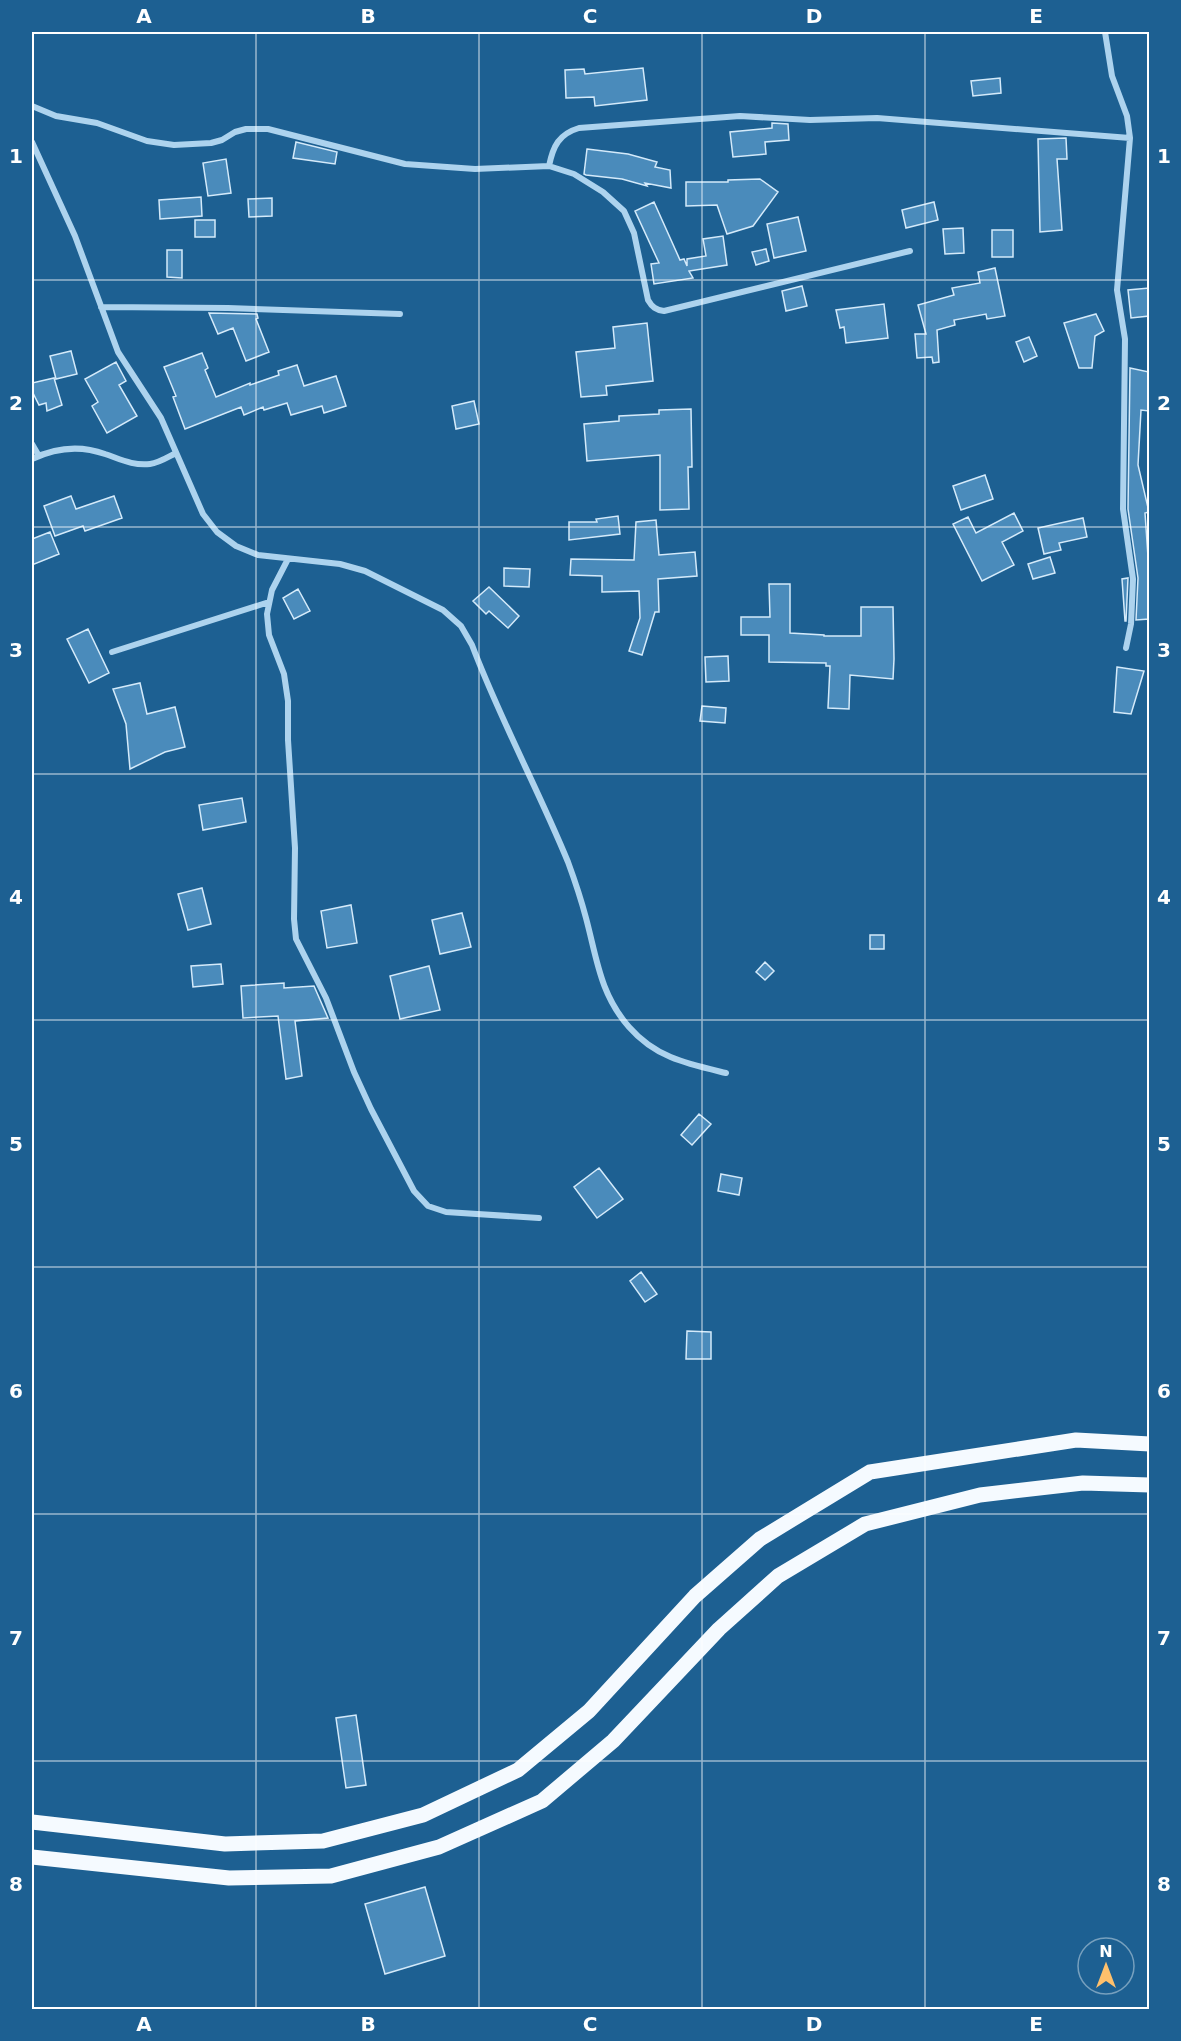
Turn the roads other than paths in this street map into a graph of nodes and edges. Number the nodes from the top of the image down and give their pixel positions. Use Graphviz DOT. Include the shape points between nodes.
graph roads {
  1 [pos="1105,32"];
  2 [pos="32,106"];
  3 [pos="1130,138"];
  4 [pos="32,142"];
  5 [pos="549,166"];
  6 [pos="910,251"];
  7 [pos="101,307"];
  8 [pos="400,314"];
  9 [pos="32,444"];
  10 [pos="176,453"];
  11 [pos="39,456"];
  12 [pos="32,459"];
  13 [pos="288,559"];
  14 [pos="269,602"];
  15 [pos="1126,648"];
  16 [pos="111,652"];
  17 [pos="726,1073"];
  18 [pos="539,1218"];
  19 [pos="1149,1444"];
  20 [pos="1149,1485"];
  21 [pos="32,1822"];
  22 [pos="32,1857"];
  1 -- 3 [label="street" via="1112,76 1127,116"];
  2 -- 5 [label="street" via="161,143 211,143 235,132 268,129 417,166"];
  3 -- 5 [label="street" via="877,118 703,117 571,130 557,141"];
  3 -- 15 [label="street" via="1117,290 1125,339 1123,509 1133,579"];
  4 -- 7 [label="street" via="75,236"];
  5 -- 6 [label="street" via="589,182 624,211 634,233 648,300 659,310"];
  7 -- 8 [label="street"];
  7 -- 10 [label="street" via="123,360 161,418"];
  9 -- 11 [label="street"];
  10 -- 11 [label="street" via="153,464 127,462 79,448"];
  10 -- 13 [label="street" via="203,514 217,532 246,552"];
  11 -- 12 [label="street"];
  13 -- 14 [label="street"];
  13 -- 17 [label="street" via="340,564 365,571 438,607 461,626 567,861 611,1001 630,1028 654,1050 681,1062"];
  14 -- 16 [label="street"];
  14 -- 18 [label="street" via="269,635 284,674 288,701 295,848 294,929 299,948 319,981 371,1109 420,1199 446,1212"];
  19 -- 21 [label="main road" via="1076,1440 870,1472 760,1539 695,1596 589,1711 518,1770 423,1815 323,1840 225,1844"];
  20 -- 22 [label="main road" via="1083,1483 980,1495 865,1524 778,1576 719,1629 613,1741 542,1801 439,1847 331,1876 229,1878"];
}
